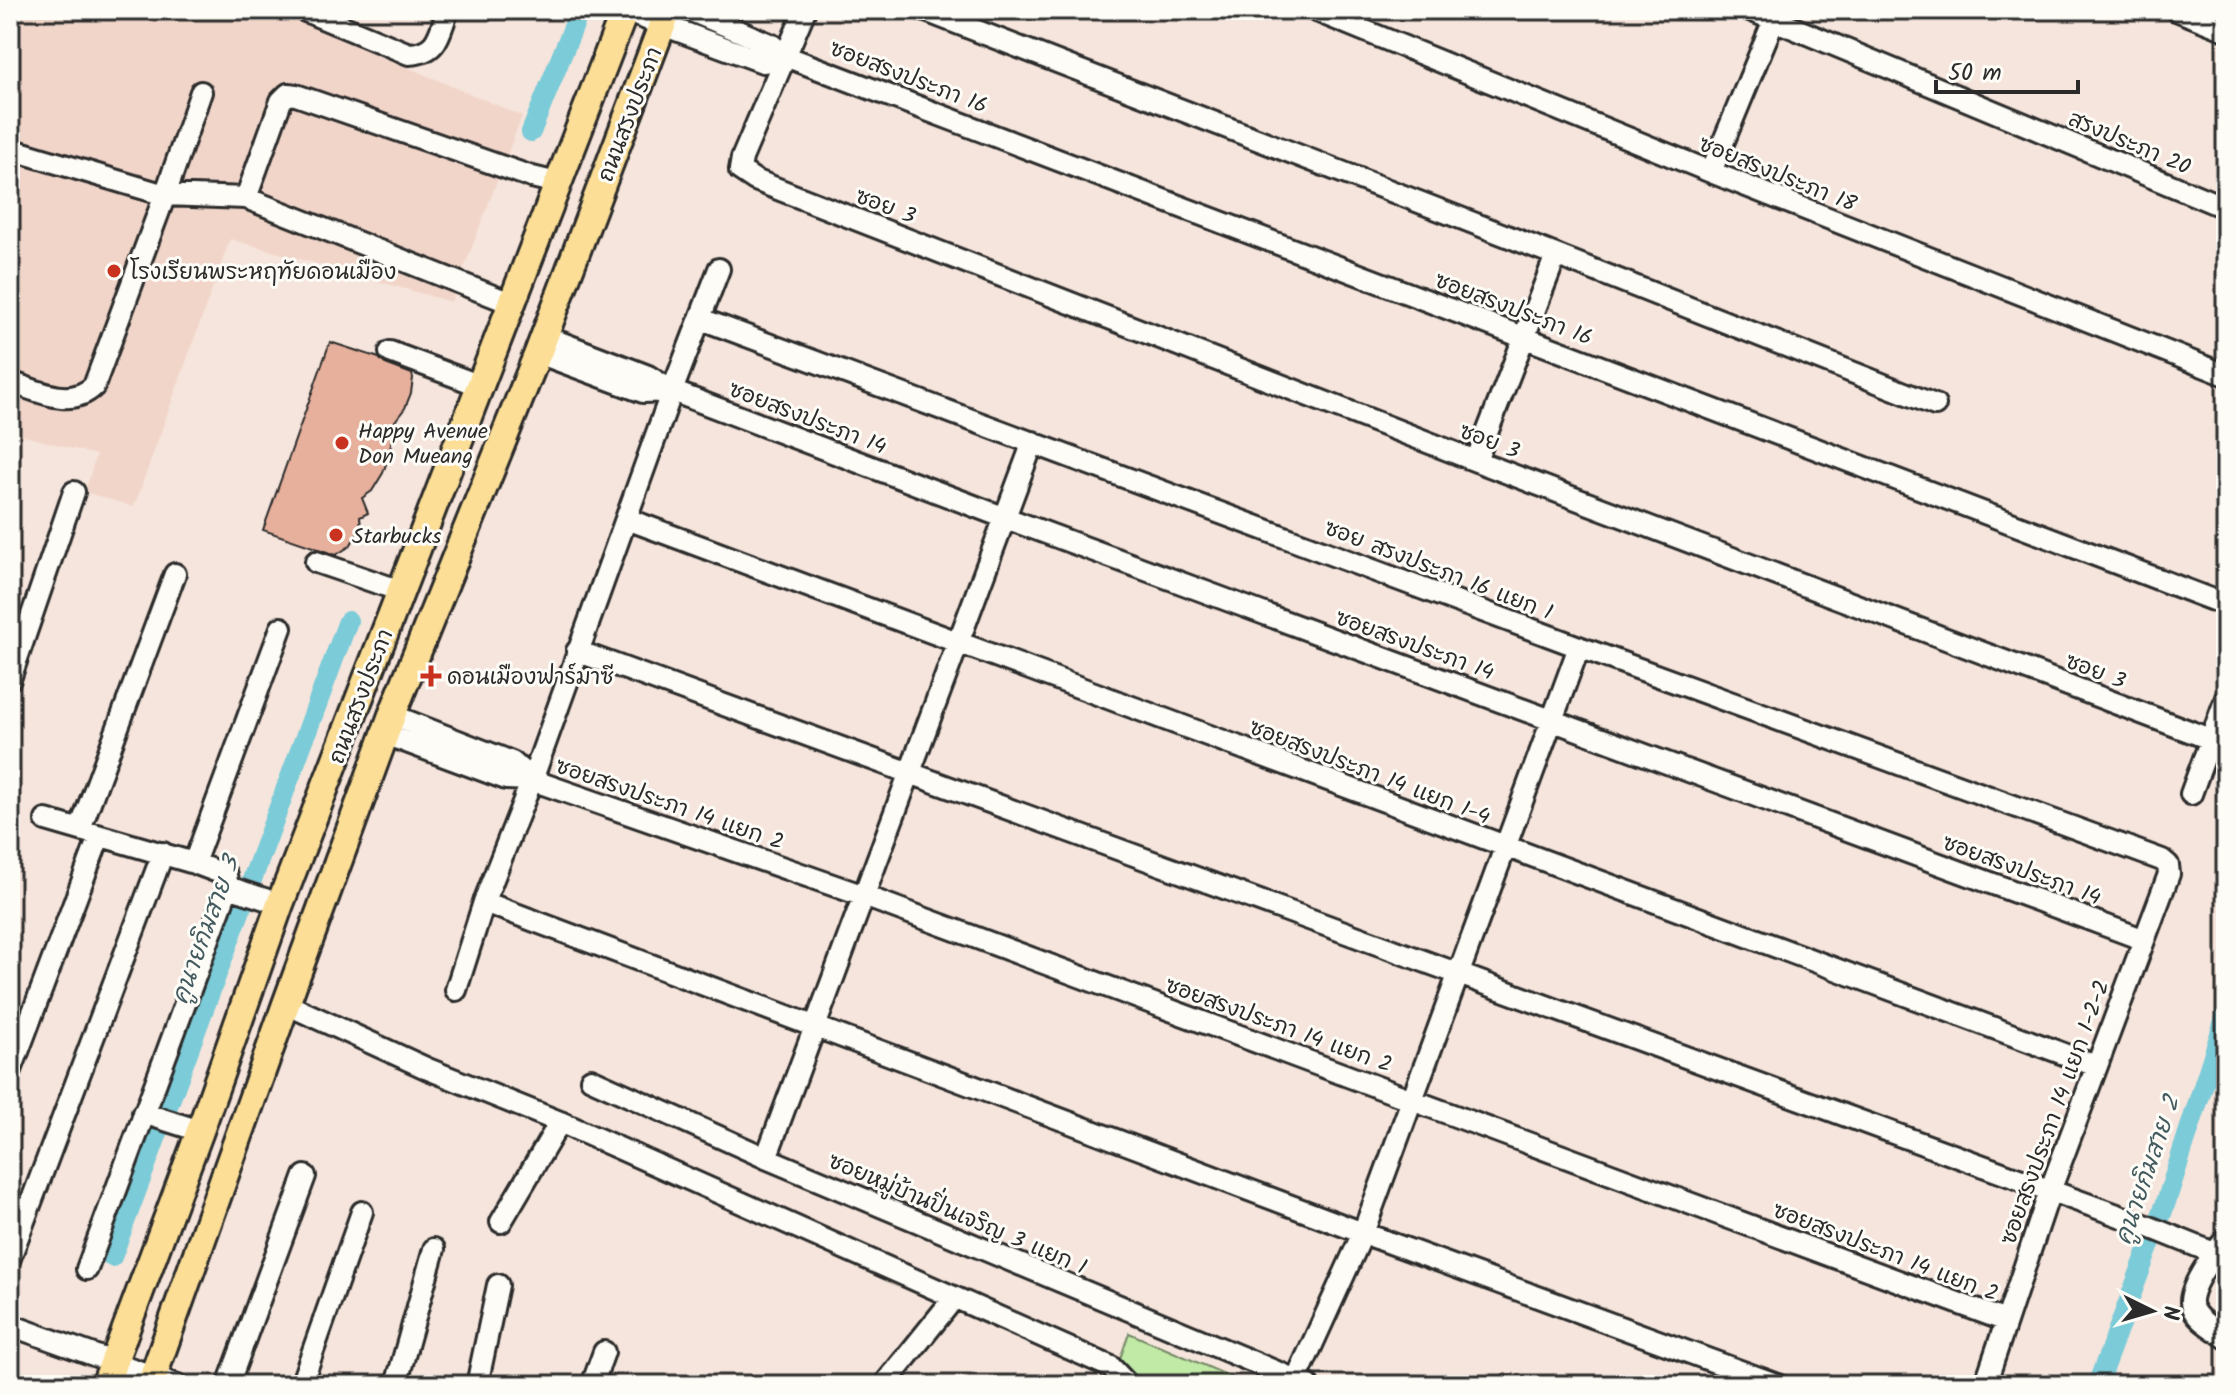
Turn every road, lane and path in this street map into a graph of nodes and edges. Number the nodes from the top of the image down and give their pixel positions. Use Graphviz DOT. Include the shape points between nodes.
graph roads {
  1 [pos="448,10"];
  2 [pos="625,10"];
  3 [pos="689,10"];
  4 [pos="805,10"];
  5 [pos="923,10"];
  6 [pos="1314,10"];
  7 [pos="1750,10"];
  8 [pos="2176,10"];
  9 [pos="317,13"];
  10 [pos="1776,15"];
  11 [pos="666,17"];
  12 [pos="2226,30"];
  13 [pos="785,56"];
  14 [pos="201,92"];
  15 [pos="10,149"];
  16 [pos="1711,172"];
  17 [pos="545,180"];
  18 [pos="165,195"];
  19 [pos="246,198"];
  20 [pos="2226,208"];
  21 [pos="1556,255"];
  22 [pos="719,269"];
  23 [pos="513,304"];
  24 [pos="701,319"];
  25 [pos="1522,337"];
  26 [pos="541,345"];
  27 [pos="390,352"];
  28 [pos="2226,375"];
  29 [pos="10,382"];
  30 [pos="481,386"];
  31 [pos="672,391"];
  32 [pos="1935,405"];
  33 [pos="1033,442"];
  34 [pos="1476,461"];
  35 [pos="74,492"];
  36 [pos="1003,517"];
  37 [pos="627,519"];
  38 [pos="316,562"];
  39 [pos="175,574"];
  40 [pos="401,591"];
  41 [pos="2226,605"];
  42 [pos="281,628"];
  43 [pos="960,641"];
  44 [pos="1579,647"];
  45 [pos="577,651"];
  46 [pos="10,679"];
  47 [pos="2226,698"];
  48 [pos="1551,721"];
  49 [pos="389,724"];
  50 [pos="2210,739"];
  51 [pos="910,773"];
  52 [pos="532,780"];
  53 [pos="2191,794"];
  54 [pos="46,820"];
  55 [pos="89,833"];
  56 [pos="1505,847"];
  57 [pos="163,853"];
  58 [pos="2162,860"];
  59 [pos="194,863"];
  60 [pos="235,889"];
  61 [pos="864,896"];
  62 [pos="272,900"];
  63 [pos="484,902"];
  64 [pos="2142,939"];
  65 [pos="1458,973"];
  66 [pos="456,990"];
  67 [pos="286,1004"];
  68 [pos="817,1027"];
  69 [pos="2096,1066"];
  70 [pos="10,1073"];
  71 [pos="591,1079"];
  72 [pos="1412,1099"];
  73 [pos="148,1114"];
  74 [pos="560,1122"];
  75 [pos="200,1131"];
  76 [pos="766,1158"];
  77 [pos="305,1176"];
  78 [pos="2050,1191"];
  79 [pos="362,1212"];
  80 [pos="501,1222"];
  81 [pos="1363,1233"];
  82 [pos="2220,1246"];
  83 [pos="434,1249"];
  84 [pos="10,1258"];
  85 [pos="87,1269"];
  86 [pos="498,1285"];
  87 [pos="954,1298"];
  88 [pos="2006,1321"];
  89 [pos="10,1325"];
  90 [pos="2226,1338"];
  91 [pos="604,1352"];
  92 [pos="109,1373"];
  93 [pos="1109,1376"];
  94 [pos="160,1382"];
  95 [pos="1302,1383"];
  96 [pos="228,1385"];
  97 [pos="301,1385"];
  98 [pos="396,1385"];
  99 [pos="477,1385"];
  100 [pos="592,1385"];
  101 [pos="884,1385"];
  102 [pos="1128,1385"];
  103 [pos="1778,1385"];
  104 [pos="1985,1385"];
  1 -- 9 [label="street" via="435,44 423,53 409,54"];
  2 -- 11 [label="street"];
  2 -- 17 [label="main road, ถนนสรงประภา"];
  3 -- 13 [label="street" via="772,45"];
  4 -- 13 [label="street"];
  5 -- 21 [label="street"];
  6 -- 16 [label="street, ซอยสรงประภา 18"];
  7 -- 10 [label="street, สรงประภา 20"];
  8 -- 12 [label="street"];
  10 -- 16 [label="street"];
  10 -- 20 [label="street, สรงประภา 20"];
  11 -- 13 [label="street" via="763,62"];
  11 -- 26 [label="main road, ถนนสรงประภา"];
  13 -- 25 [label="street, ซอยสรงประภา 16"];
  13 -- 34 [label="street, ซอย 3" via="742,158 740,170 755,180"];
  14 -- 18 [label="street"];
  15 -- 18 [label="street"];
  16 -- 28 [label="street, ซอยสรงประภา 18"];
  17 -- 19 [label="street" via="288,94"];
  17 -- 23 [label="main road, ถนนสรงประภา"];
  18 -- 19 [label="street"];
  18 -- 29 [label="street" via="94,386 84,396 68,400"];
  19 -- 23 [label="street"];
  21 -- 25 [label="street"];
  21 -- 32 [label="street"];
  22 -- 24 [label="street"];
  23 -- 30 [label="main road, ถนนสรงประภา"];
  24 -- 31 [label="street"];
  24 -- 33 [label="street, ซอย สรงประภา 16 แยก 1"];
  25 -- 34 [label="street"];
  25 -- 41 [label="street, ซอยสรงประภา 16"];
  26 -- 31 [label="street, ซอยสรงประภา 14" via="648,376"];
  26 -- 49 [label="main road, ถนนสรงประภา"];
  27 -- 30 [label="street"];
  30 -- 40 [label="main road, ถนนสรงประภา"];
  31 -- 36 [label="street, ซอยสรงประภา 14"];
  31 -- 37 [label="street"];
  33 -- 36 [label="street"];
  33 -- 44 [label="street, ซอย สรงประภา 16 แยก 1"];
  34 -- 50 [label="street, ซอย 3"];
  35 -- 46 [label="street"];
  36 -- 43 [label="street"];
  36 -- 48 [label="street, ซอยสรงประภา 14"];
  37 -- 43 [label="street, ซอยสรงประภา 14 แยก 1-4"];
  37 -- 45 [label="street"];
  38 -- 40 [label="street"];
  39 -- 55 [label="street"];
  40 -- 62 [label="main road, ถนนสรงประภา"];
  42 -- 59 [label="street"];
  43 -- 51 [label="street"];
  43 -- 56 [label="street, ซอยสรงประภา 14 แยก 1-4"];
  44 -- 48 [label="street"];
  44 -- 58 [label="street, ซอย สรงประภา 16 แยก 1"];
  45 -- 51 [label="street"];
  45 -- 52 [label="street"];
  47 -- 50 [label="street"];
  48 -- 56 [label="street"];
  48 -- 64 [label="street, ซอยสรงประภา 14"];
  49 -- 52 [label="street, ซอยสรงประภา 14 แยก 2" via="512,762"];
  49 -- 67 [label="main road, ถนนสรงประภา"];
  50 -- 53 [label="street"];
  51 -- 61 [label="street"];
  51 -- 65 [label="street"];
  52 -- 61 [label="street, ซอยสรงประภา 14 แยก 2"];
  52 -- 63 [label="street"];
  54 -- 55 [label="street"];
  55 -- 57 [label="street"];
  55 -- 70 [label="street"];
  56 -- 65 [label="street"];
  56 -- 69 [label="street, ซอยสรงประภา 14 แยก 1-4"];
  57 -- 59 [label="street"];
  57 -- 84 [label="street"];
  58 -- 64 [label="street, ซอยสรงประภา 14 แยก 1-2-2" via="2169,874"];
  59 -- 60 [label="street" via="226,875"];
  60 -- 62 [label="street"];
  60 -- 73 [label="street"];
  61 -- 68 [label="street"];
  61 -- 72 [label="street, ซอยสรงประภา 14 แยก 2"];
  62 -- 75 [label="main road, ถนนสรงประภา"];
  63 -- 66 [label="street"];
  63 -- 68 [label="street"];
  64 -- 69 [label="street, ซอยสรงประภา 14 แยก 1-2-2"];
  65 -- 72 [label="street"];
  65 -- 78 [label="street"];
  67 -- 74 [label="street"];
  67 -- 94 [label="main road, ถนนสรงประภา"];
  68 -- 76 [label="street"];
  68 -- 81 [label="street"];
  69 -- 78 [label="street, ซอยสรงประภา 14 แยก 1-2-2"];
  71 -- 76 [label="street, ซอยหมู่บ้านปิ่นเจริญ 3 แยก 1"];
  72 -- 81 [label="street"];
  72 -- 88 [label="street, ซอยสรงประภา 14 แยก 2"];
  73 -- 75 [label="street"];
  73 -- 85 [label="street"];
  74 -- 80 [label="street"];
  74 -- 87 [label="street"];
  75 -- 92 [label="main road, ถนนสรงประภา"];
  76 -- 95 [label="street, ซอยหมู่บ้านปิ่นเจริญ 3 แยก 1"];
  77 -- 96 [label="street"];
  78 -- 82 [label="street" via="2176,1238"];
  78 -- 88 [label="street, ซอยสรงประภา 14 แยก 1-2-2"];
  79 -- 97 [label="street"];
  81 -- 95 [label="street"];
  81 -- 103 [label="street"];
  82 -- 90 [label="street" via="2190,1296 2199,1317"];
  83 -- 98 [label="street"];
  86 -- 99 [label="street"];
  87 -- 93 [label="street"];
  87 -- 101 [label="street"];
  88 -- 104 [label="street, ซอยสรงประภา 14 แยก 1-2-2"];
  89 -- 92 [label="street"];
  91 -- 100 [label="street"];
  92 -- 94 [label="street"];
  93 -- 102 [label="street"];
}
